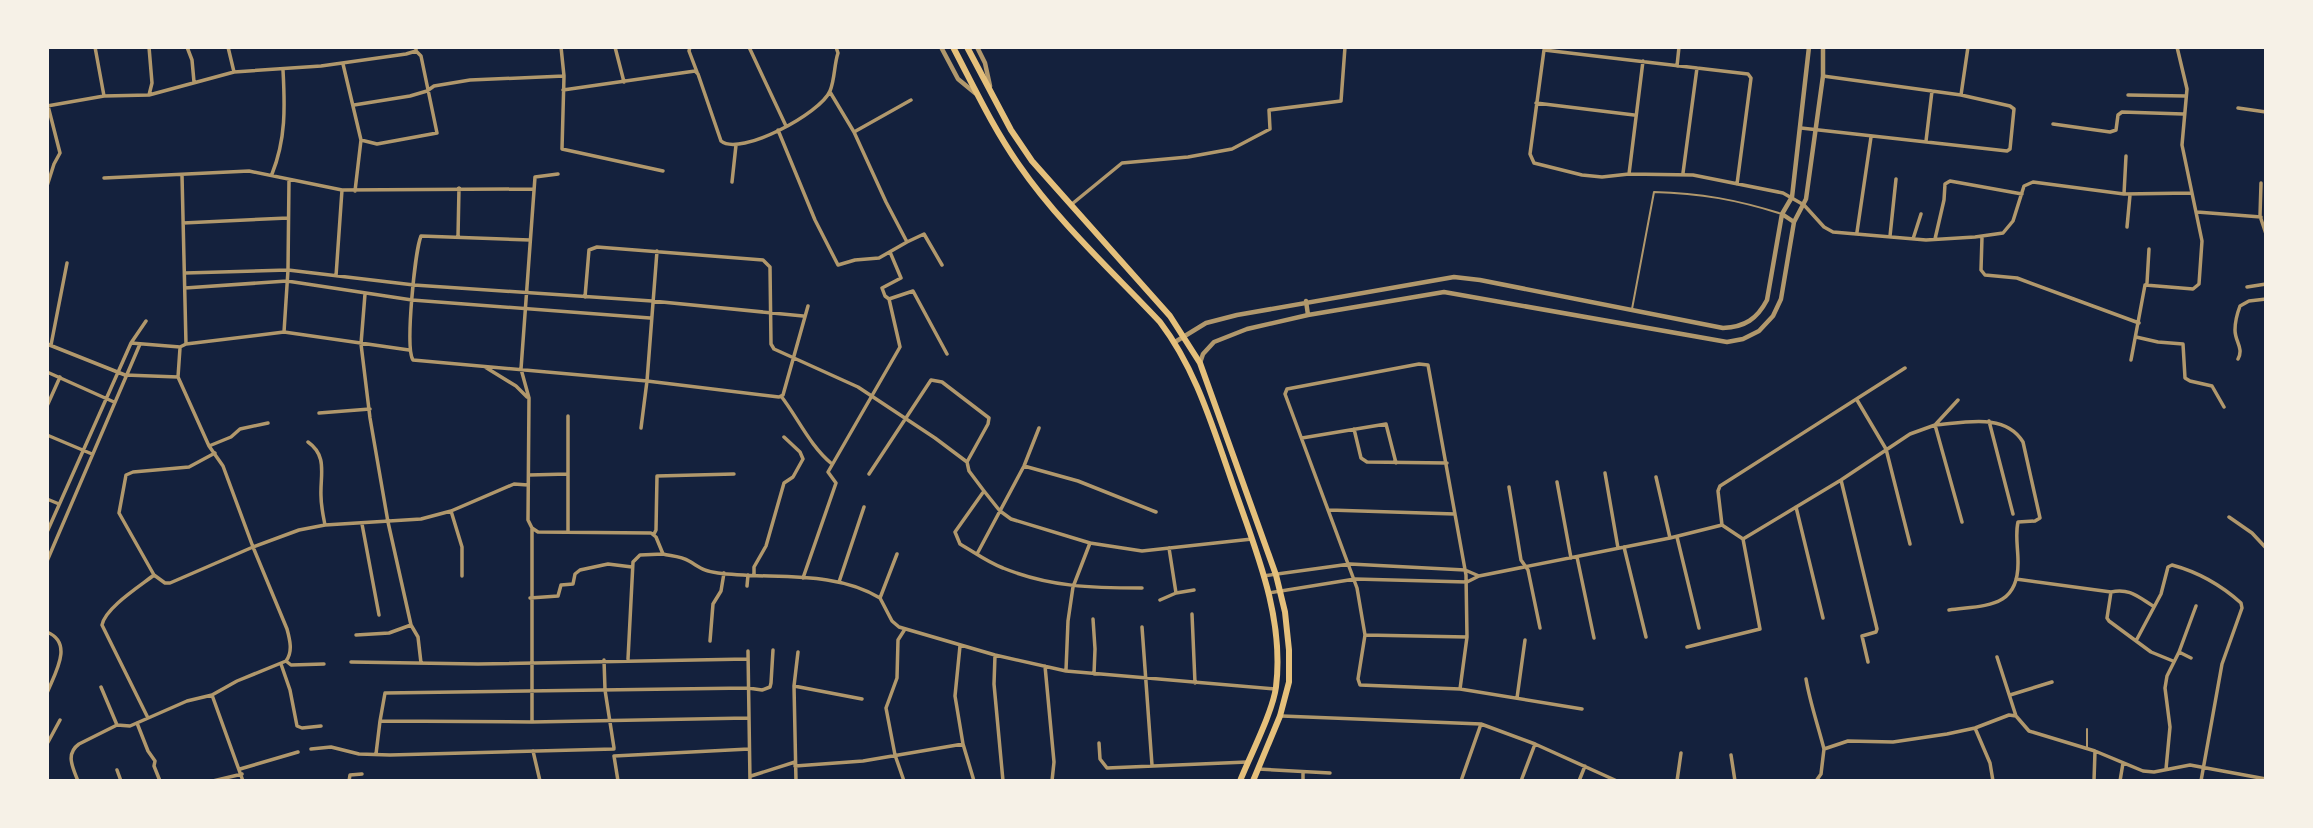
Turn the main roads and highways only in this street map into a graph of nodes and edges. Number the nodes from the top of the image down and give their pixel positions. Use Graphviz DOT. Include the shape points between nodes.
graph roads {
  1 [pos="953,47"];
  2 [pos="967,47"];
  3 [pos="1240,781"];
  4 [pos="1253,781"];
  1 -- 3 [label="main road" via="1020,167 1160,322 1194,377 1269,593 1278,652 1276,689"];
  2 -- 4 [label="main road" via="1032,161 1170,316 1200,363 1276,575 1290,650 1289,681 1280,716"];
}
